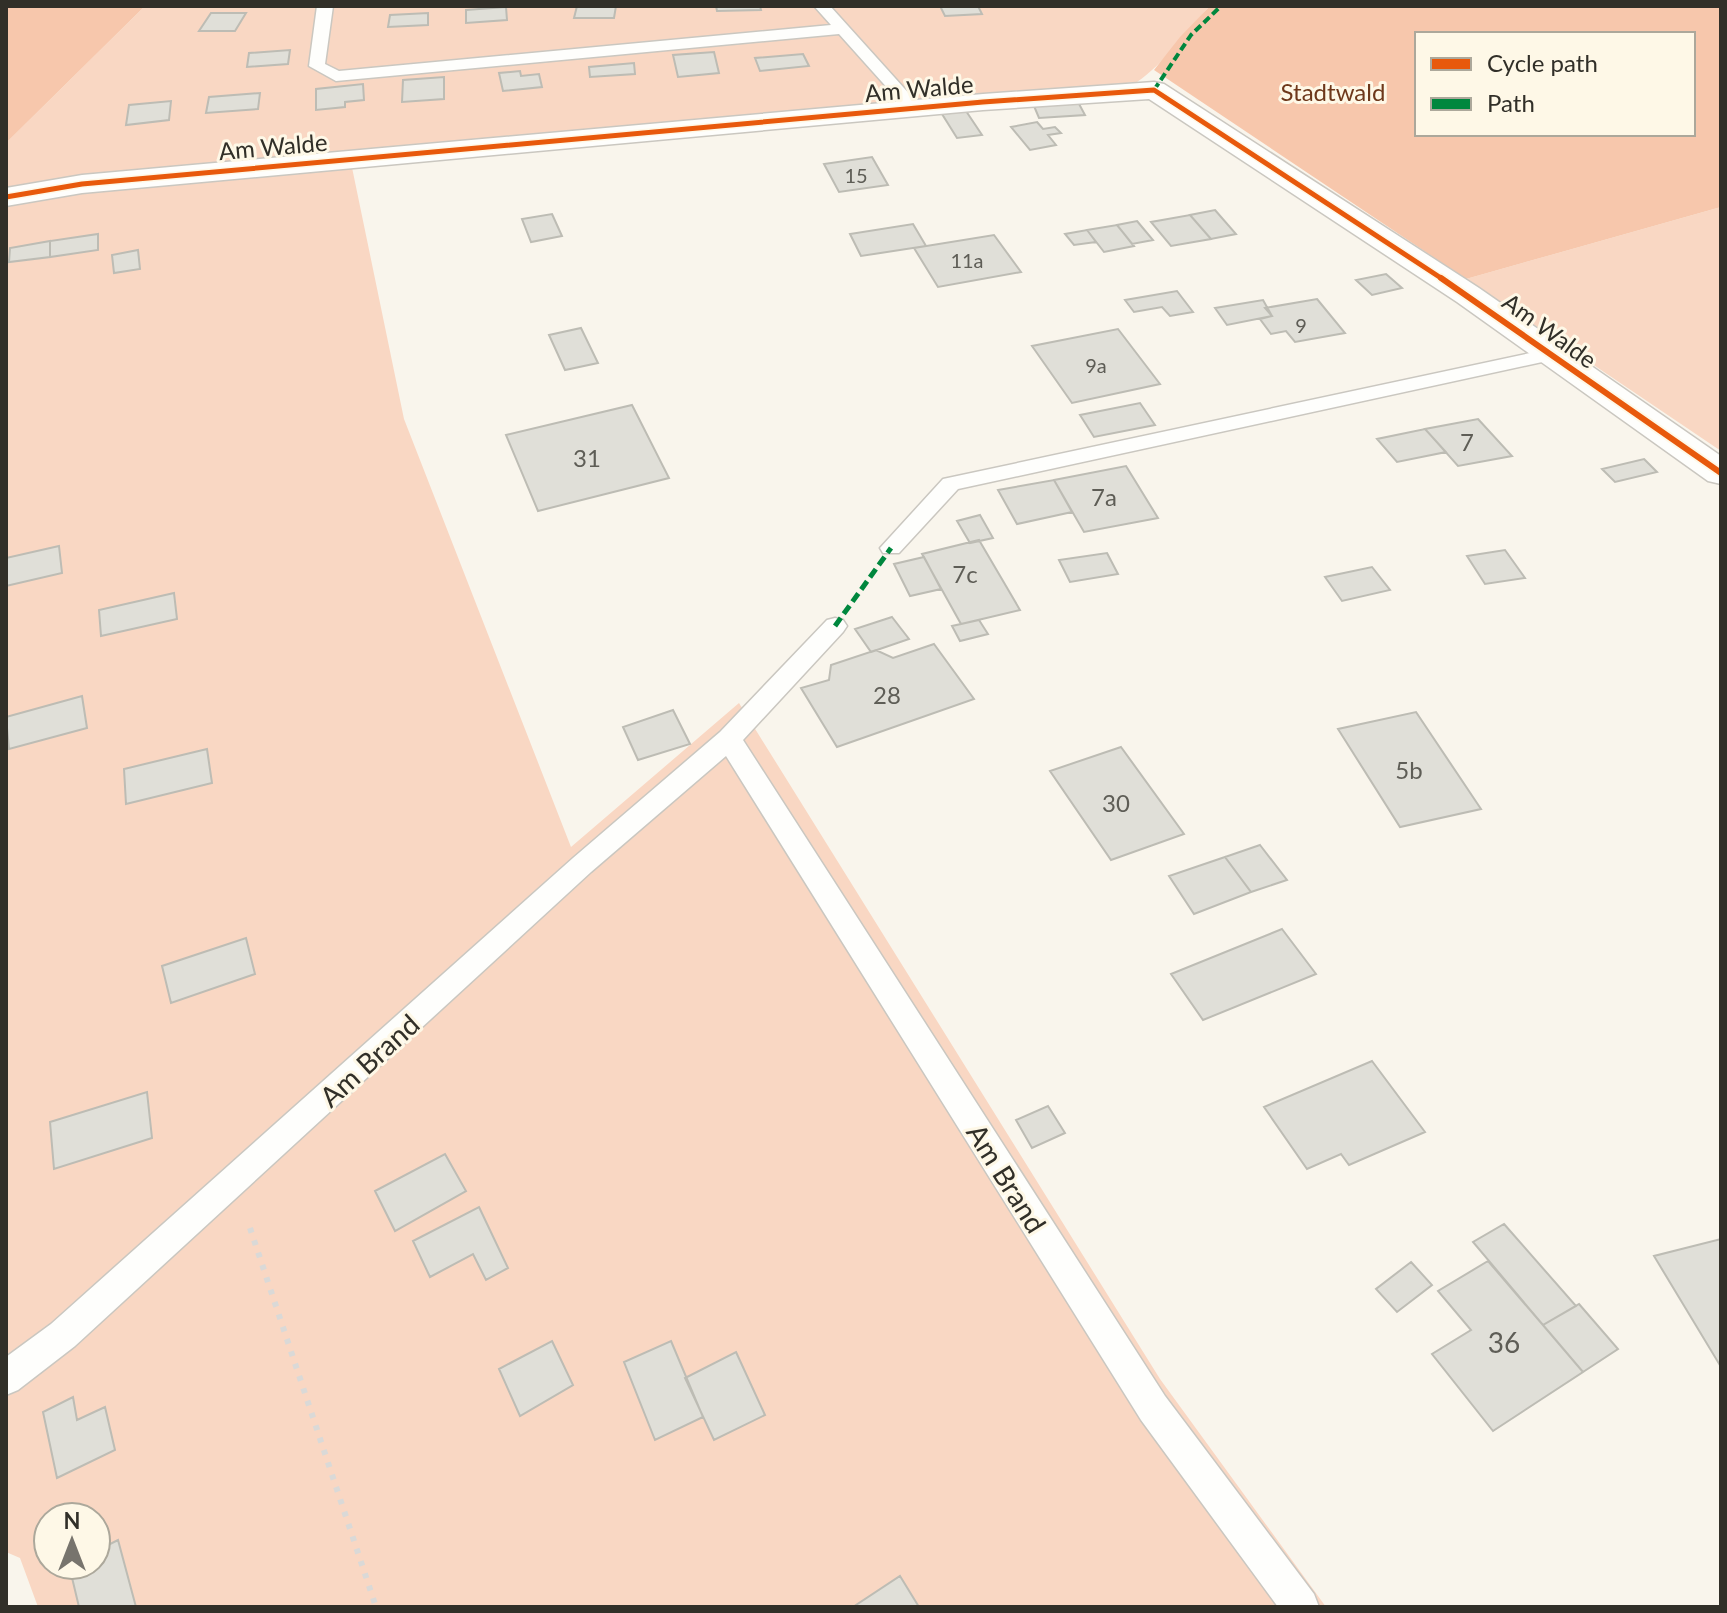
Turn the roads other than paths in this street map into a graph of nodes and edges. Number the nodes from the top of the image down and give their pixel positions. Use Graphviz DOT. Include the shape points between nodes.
graph roads {
  1 [pos="325,6"];
  2 [pos="822,6"];
  3 [pos="843,29"];
  4 [pos="914,108"];
  5 [pos="6,197"];
  6 [pos="1549,355"];
  7 [pos="1721,473"];
  8 [pos="891,548"];
  9 [pos="835,626"];
  10 [pos="729,739"];
  11 [pos="6,1378"];
  12 [pos="1301,1607"];
  1 -- 3 [label="lane" via="317,66 336,76"];
  2 -- 3 [label="lane"];
  3 -- 4 [label="lane"];
  4 -- 5 [label="street, Am Walde" via="82,184"];
  4 -- 6 [label="street, Am Walde" via="1154,90 1468,295"];
  6 -- 7 [label="street, Am Walde"];
  6 -- 8 [label="lane, Am Walde" via="951,484"];
  9 -- 10 [label="lane, Am Brand"];
  10 -- 11 [label="lane, Am Brand" via="582,865 63,1335"];
  10 -- 12 [label="lane, Am Brand" via="1153,1408"];
}
